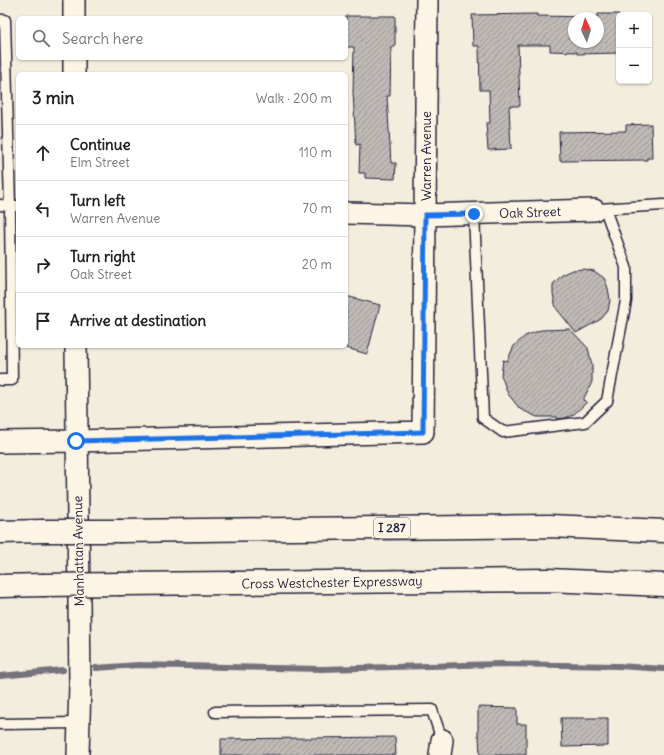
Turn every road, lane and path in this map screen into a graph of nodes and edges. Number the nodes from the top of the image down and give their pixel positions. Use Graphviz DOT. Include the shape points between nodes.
graph roads {
  1 [pos="74,0"];
  2 [pos="427,0"];
  3 [pos="74,16"];
  4 [pos="0,20"];
  5 [pos="74,60"];
  6 [pos="74,72"];
  7 [pos="664,205"];
  8 [pos="9,206"];
  9 [pos="600,209"];
  10 [pos="348,213"];
  11 [pos="474,214"];
  12 [pos="425,215"];
  13 [pos="76,348"];
  14 [pos="0,380"];
  15 [pos="76,441"];
  16 [pos="0,442"];
  17 [pos="664,531"];
  18 [pos="0,532"];
  19 [pos="664,585"];
  20 [pos="0,586"];
  21 [pos="215,712"];
  22 [pos="79,722"];
  23 [pos="0,724"];
  24 [pos="441,748"];
  25 [pos="78,755"];
  1 -- 3 [label="street"];
  2 -- 12 [label="street, Warren Avenue"];
  4 -- 8 [label="lane" via="5,20"];
  5 -- 6 [label="street"];
  7 -- 9 [label="lane"];
  8 -- 14 [label="lane" via="12,380"];
  9 -- 11 [label="street, Oak Street"];
  9 -- 11 [label="lane" via="626,267 626,301 607,401 585,422 503,432 483,418"];
  10 -- 12 [label="street, Oak Street"];
  11 -- 12 [label="street, Oak Street"];
  12 -- 15 [label="street, Warren Avenue" via="423,432"];
  13 -- 15 [label="street, Manhattan Avenue"];
  15 -- 16 [label="street"];
  15 -- 22 [label="street, Manhattan Avenue"];
  17 -- 18 [label="highway, I 287, bridge" via="542,526"];
  19 -- 20 [label="highway, Cross Westchester Expressway, bridge" via="548,580"];
  21 -- 24 [label="lane" via="432,710"];
  22 -- 23 [label="lane"];
  22 -- 25 [label="street, Manhattan Avenue"];
}
